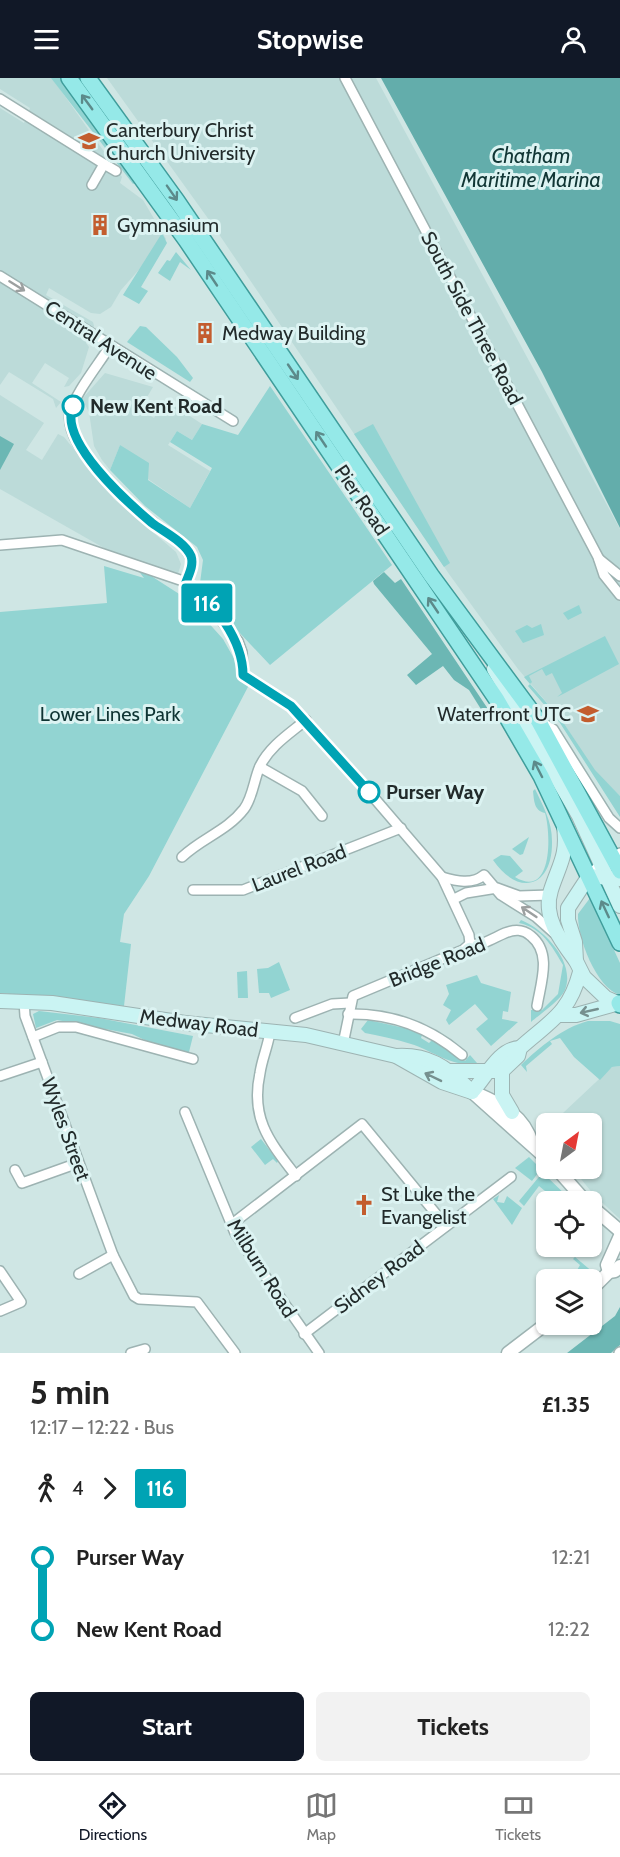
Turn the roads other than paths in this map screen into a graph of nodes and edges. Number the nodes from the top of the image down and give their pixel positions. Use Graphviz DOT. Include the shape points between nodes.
graph roads {
  1 [pos="69,78"];
  2 [pos="88,78"];
  3 [pos="345,78"];
  4 [pos="0,99"];
  5 [pos="104,164"];
  6 [pos="116,171"];
  7 [pos="92,185"];
  8 [pos="0,276"];
  9 [pos="110,346"];
  10 [pos="233,421"];
  11 [pos="0,545"];
  12 [pos="598,557"];
  13 [pos="620,576"];
  14 [pos="186,582"];
  15 [pos="620,595"];
  16 [pos="473,633"];
  17 [pos="306,720"];
  18 [pos="538,720"];
  19 [pos="260,767"];
  20 [pos="322,816"];
  21 [pos="563,822"];
  22 [pos="401,828"];
  23 [pos="620,828"];
  24 [pos="182,857"];
  25 [pos="581,860"];
  26 [pos="615,866"];
  27 [pos="589,876"];
  28 [pos="442,877"];
  29 [pos="497,888"];
  30 [pos="193,890"];
  31 [pos="550,895"];
  32 [pos="454,898"];
  33 [pos="620,906"];
  34 [pos="559,938"];
  35 [pos="620,943"];
  36 [pos="470,944"];
  37 [pos="578,967"];
  38 [pos="0,1001"];
  39 [pos="24,1001"];
  40 [pos="350,1003"];
  41 [pos="620,1004"];
  42 [pos="537,1006"];
  43 [pos="348,1014"];
  44 [pos="560,1016"];
  45 [pos="295,1018"];
  46 [pos="270,1032"];
  47 [pos="33,1037"];
  48 [pos="343,1044"];
  49 [pos="462,1055"];
  50 [pos="396,1056"];
  51 [pos="193,1059"];
  52 [pos="42,1062"];
  53 [pos="450,1071"];
  54 [pos="496,1071"];
  55 [pos="0,1076"];
  56 [pos="472,1092"];
  57 [pos="185,1112"];
  58 [pos="512,1112"];
  59 [pos="532,1143"];
  60 [pos="536,1147"];
  61 [pos="78,1163"];
  62 [pos="15,1170"];
  63 [pos="296,1176"];
  64 [pos="511,1177"];
  65 [pos="566,1179"];
  66 [pos="576,1191"];
  67 [pos="602,1215"];
  68 [pos="232,1224"];
  69 [pos="446,1226"];
  70 [pos="620,1231"];
  71 [pos="620,1236"];
  72 [pos="113,1255"];
  73 [pos="614,1269"];
  74 [pos="0,1271"];
  75 [pos="79,1274"];
  76 [pos="602,1280"];
  77 [pos="0,1311"];
  78 [pos="536,1332"];
  79 [pos="304,1334"];
  80 [pos="144,1349"];
  81 [pos="131,1353"];
  82 [pos="235,1353"];
  83 [pos="318,1353"];
  84 [pos="508,1353"];
  21 -- 1 [label="main road, Pier Road, one-way" via="497,700 186,240"];
  2 -- 16 [label="main road, Pier Road, one-way" via="177,201"];
  3 -- 12 [label="street, South Side Three Road"];
  4 -- 5 [label="street"];
  5 -- 6 [label="street"];
  5 -- 7 [label="street"];
  8 -- 9 [label="street, Central Avenue, one-way"];
  9 -- 10 [label="street, Central Avenue"];
  9 -- 14 [label="street" via="71,409 72,432 124,498 187,550 192,563"];
  11 -- 14 [label="street" via="62,540"];
  12 -- 13 [label="street, South Side Three Road"];
  12 -- 15 [label="street, South Side Three Road" via="604,575"];
  14 -- 17 [label="street" via="238,641 243,675 279,697"];
  16 -- 18 [label="main road, Pier Road"];
  16 -- 26 [label="main road"];
  17 -- 19 [label="street" via="272,748"];
  17 -- 22 [label="street"];
  18 -- 23 [label="street" via="554,729 609,818"];
  18 -- 26 [label="main road, Pier Road"];
  19 -- 20 [label="street" via="302,791"];
  19 -- 24 [label="street" via="246,807 238,817 224,831 204,839"];
  21 -- 25 [label="main road, Pier Road"];
  21 -- 31 [label="main road" via="564,858"];
  22 -- 28 [label="street"];
  22 -- 30 [label="street, Laurel Road" via="243,890"];
  25 -- 26 [label="street"];
  25 -- 27 [label="main road, Pier Road"];
  26 -- 27 [label="main road"];
  26 -- 33 [label="main road"];
  35 -- 27 [label="main road, Pier Road, one-way"];
  27 -- 37 [label="main road" via="568,908"];
  28 -- 29 [label="street" via="459,882 484,875"];
  28 -- 32 [label="street"];
  29 -- 31 [label="street" via="519,896"];
  29 -- 32 [label="street"];
  34 -- 29 [label="street, one-way"];
  31 -- 34 [label="main road" via="550,918"];
  32 -- 36 [label="street"];
  34 -- 37 [label="main road"];
  36 -- 40 [label="street, Bridge Road" via="463,951 353,996"];
  36 -- 42 [label="street, Bridge Road" via="478,945 516,930 528,933 540,943 544,954"];
  37 -- 41 [label="main road" via="606,998"];
  37 -- 44 [label="main road" via="573,997"];
  38 -- 39 [label="main road, Medway Road"];
  39 -- 46 [label="main road, Medway Road"];
  39 -- 47 [label="street, Wyles Street"];
  40 -- 43 [label="street"];
  40 -- 45 [label="street, Bridge Road" via="332,1004"];
  41 -- 44 [label="main road, one-way"];
  43 -- 48 [label="street"];
  43 -- 49 [label="street" via="421,1026"];
  44 -- 54 [label="main road" via="520,1048 511,1048 494,1063"];
  46 -- 48 [label="main road, Medway Road"];
  46 -- 63 [label="street" via="259,1078 258,1110 264,1133"];
  47 -- 51 [label="street, Medway Road" via="58,1027 76,1027"];
  47 -- 52 [label="street, Wyles Street"];
  48 -- 50 [label="main road, Medway Road"];
  50 -- 53 [label="main road, Medway Road" via="415,1055"];
  56 -- 50 [label="main road, Medway Road, one-way" via="442,1082"];
  52 -- 55 [label="street"];
  52 -- 61 [label="street, Wyles Street"];
  53 -- 54 [label="main road"];
  53 -- 56 [label="main road, Medway Road"];
  54 -- 56 [label="main road"];
  54 -- 58 [label="main road" via="502,1095"];
  56 -- 58 [label="street, Medway Road"];
  56 -- 59 [label="street, Medway Road" via="520,1137"];
  57 -- 68 [label="street, Milburn Road"];
  58 -- 59 [label="street, Medway Road" via="528,1128"];
  59 -- 60 [label="street, Medway Road"];
  61 -- 62 [label="street" via="22,1183"];
  61 -- 72 [label="street, Wyles Street"];
  63 -- 68 [label="street"];
  63 -- 69 [label="street" via="362,1124"];
  64 -- 69 [label="street, Sidney Road"];
  65 -- 66 [label="street"];
  67 -- 70 [label="street"];
  68 -- 79 [label="street, Milburn Road"];
  69 -- 79 [label="street, Sidney Road"];
  71 -- 73 [label="street" via="607,1265"];
  72 -- 75 [label="street"];
  72 -- 82 [label="street, Wyles Street" via="136,1298 197,1302"];
  73 -- 76 [label="street"];
  74 -- 77 [label="street" via="21,1302"];
  78 -- 84 [label="street"];
  79 -- 83 [label="street, Milburn Road"];
  80 -- 81 [label="street"];
}
